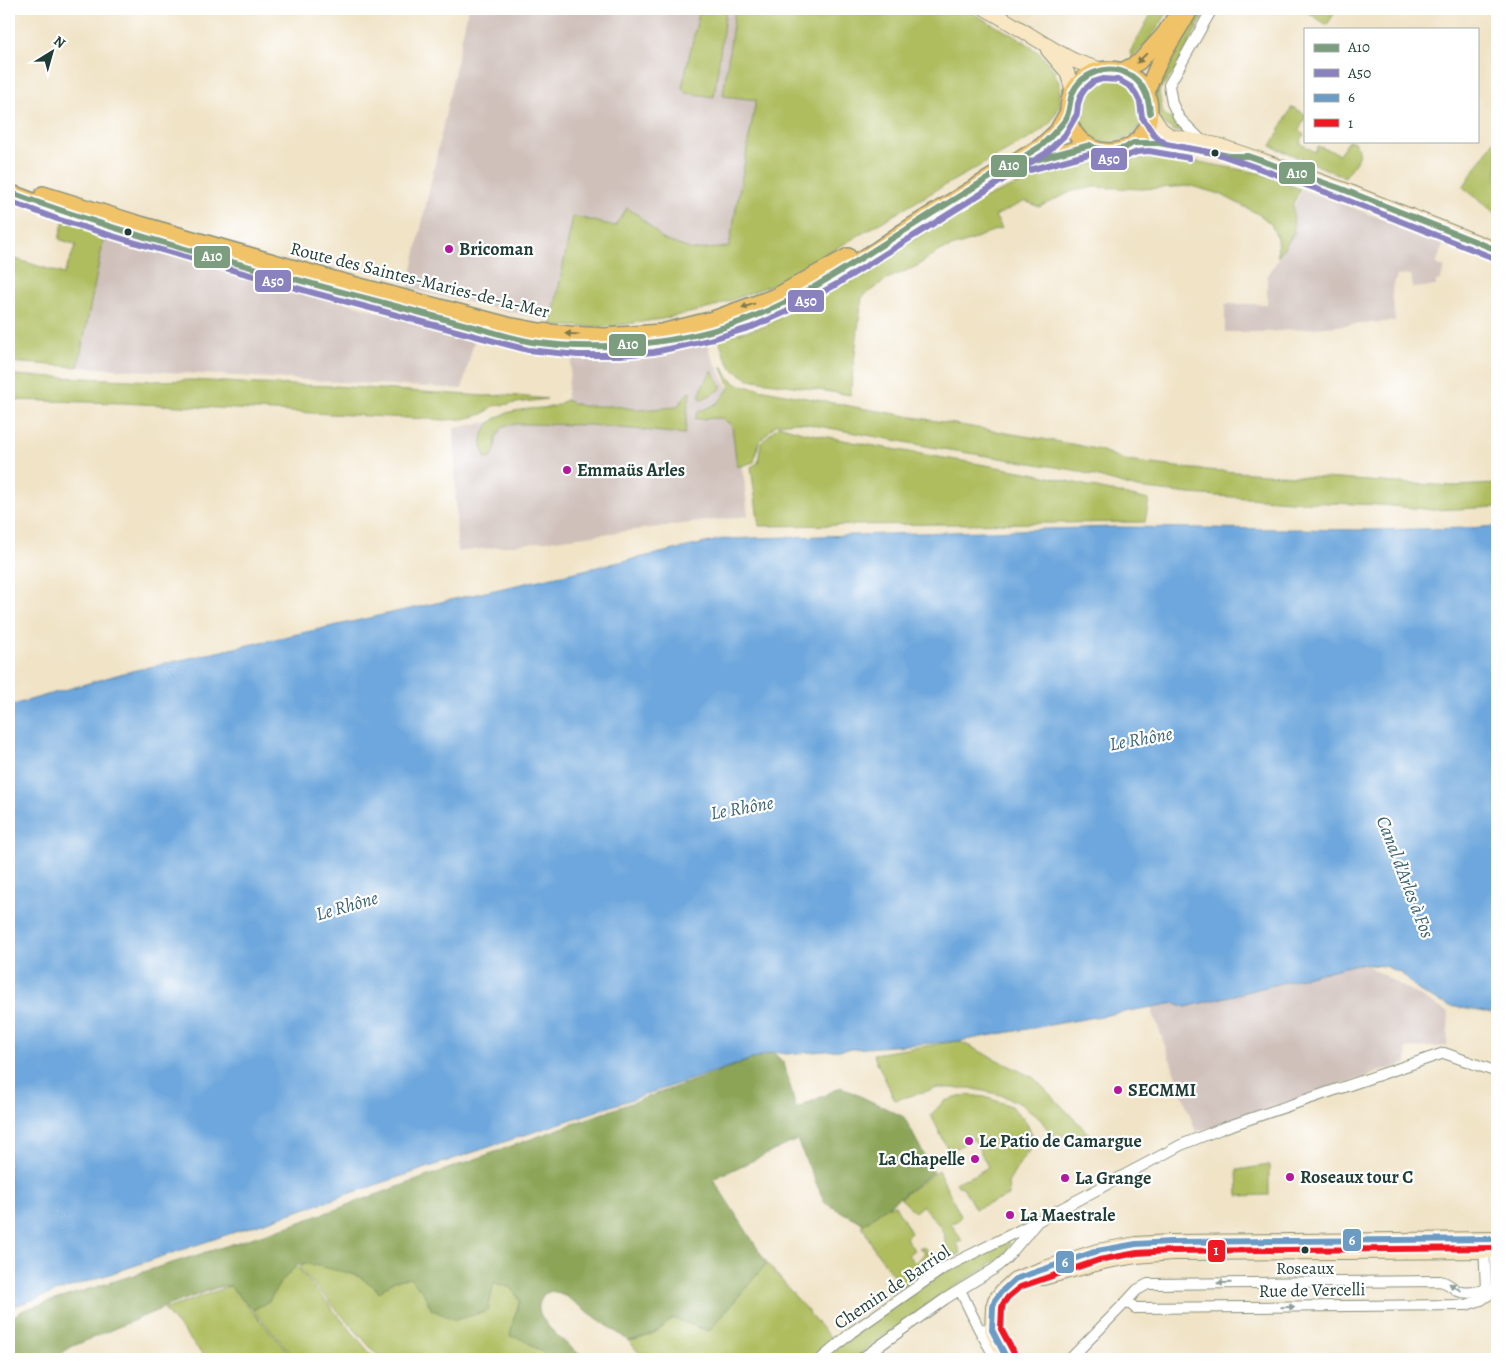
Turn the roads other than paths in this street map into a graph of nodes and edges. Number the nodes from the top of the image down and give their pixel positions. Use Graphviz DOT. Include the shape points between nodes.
graph roads {
  1 [pos="986,9"];
  2 [pos="1181,9"];
  3 [pos="1190,9"];
  4 [pos="1212,9"];
  5 [pos="1038,40"];
  6 [pos="1102,70"];
  7 [pos="1122,70"];
  8 [pos="1073,91"];
  9 [pos="1147,93"];
  10 [pos="1069,110"];
  11 [pos="1150,113"];
  12 [pos="1204,142"];
  13 [pos="1133,143"];
  14 [pos="1090,145"];
  15 [pos="1248,156"];
  16 [pos="1006,168"];
  17 [pos="9,185"];
  18 [pos="9,192"];
  19 [pos="902,232"];
  20 [pos="1497,250"];
  21 [pos="1497,1072"];
  22 [pos="1038,1221"];
  23 [pos="1014,1232"];
  24 [pos="1008,1242"];
  25 [pos="1492,1245"];
  26 [pos="960,1290"];
  27 [pos="1493,1290"];
  28 [pos="1127,1301"];
  29 [pos="988,1327"];
  30 [pos="821,1359"];
  31 [pos="861,1359"];
  32 [pos="996,1359"];
  33 [pos="1007,1359"];
  34 [pos="1070,1359"];
  1 -- 5 [label="street"];
  2 -- 7 [label="main road, one-way" via="1139,62"];
  3 -- 9 [label="main road" via="1161,57"];
  4 -- 12 [label="street" via="1169,84 1179,118"];
  5 -- 6 [label="street" via="1074,60"];
  5 -- 8 [label="street" via="1067,72"];
  6 -- 7 [label="main road"];
  6 -- 8 [label="main road" via="1088,75"];
  7 -- 9 [label="main road" via="1137,80"];
  8 -- 10 [label="main road"];
  9 -- 11 [label="main road"];
  10 -- 14 [label="main road" via="1076,133"];
  10 -- 16 [label="main road, Route des Saintes-Maries-de-la-Mer" via="1057,131 1041,146"];
  11 -- 12 [label="street" via="1170,136"];
  11 -- 13 [label="main road" via="1145,130"];
  12 -- 15 [label="street"];
  13 -- 14 [label="main road" via="1116,150"];
  13 -- 15 [label="street" via="1158,143 1230,156"];
  14 -- 16 [label="main road, Route des Saintes-Maries-de-la-Mer"];
  15 -- 20 [label="street"];
  16 -- 19 [label="main road, Route des Saintes-Maries-de-la-Mer"];
  19 -- 17 [label="main road, Route des Saintes-Maries-de-la-Mer, one-way" via="865,246 776,296 713,319 661,332 604,336 508,325 337,280"];
  18 -- 19 [label="main road, Route des Saintes-Maries-de-la-Mer" via="128,232 316,285 530,342 579,346 652,343 749,319 832,277"];
  21 -- 22 [label="street, Chemin de Barriol" via="1444,1053 1194,1139"];
  22 -- 23 [label="street, Chemin de Barriol"];
  22 -- 26 [label="street" via="1006,1259"];
  23 -- 24 [label="street"];
  23 -- 30 [label="street, Chemin de Barriol" via="944,1268 852,1332"];
  25 -- 27 [label="street"];
  25 -- 29 [label="street" via="1172,1254 1099,1262 1019,1287 1004,1300"];
  26 -- 29 [label="street"];
  26 -- 31 [label="street"];
  28 -- 27 [label="street, Rue de Vercelli, one-way" via="1135,1308 1466,1305 1481,1300"];
  27 -- 28 [label="street, Rue de Vercelli, one-way" via="1469,1293 1440,1281 1148,1284"];
  28 -- 34 [label="street, Rue de Vercelli"];
  29 -- 32 [label="street"];
  29 -- 33 [label="street"];
}
